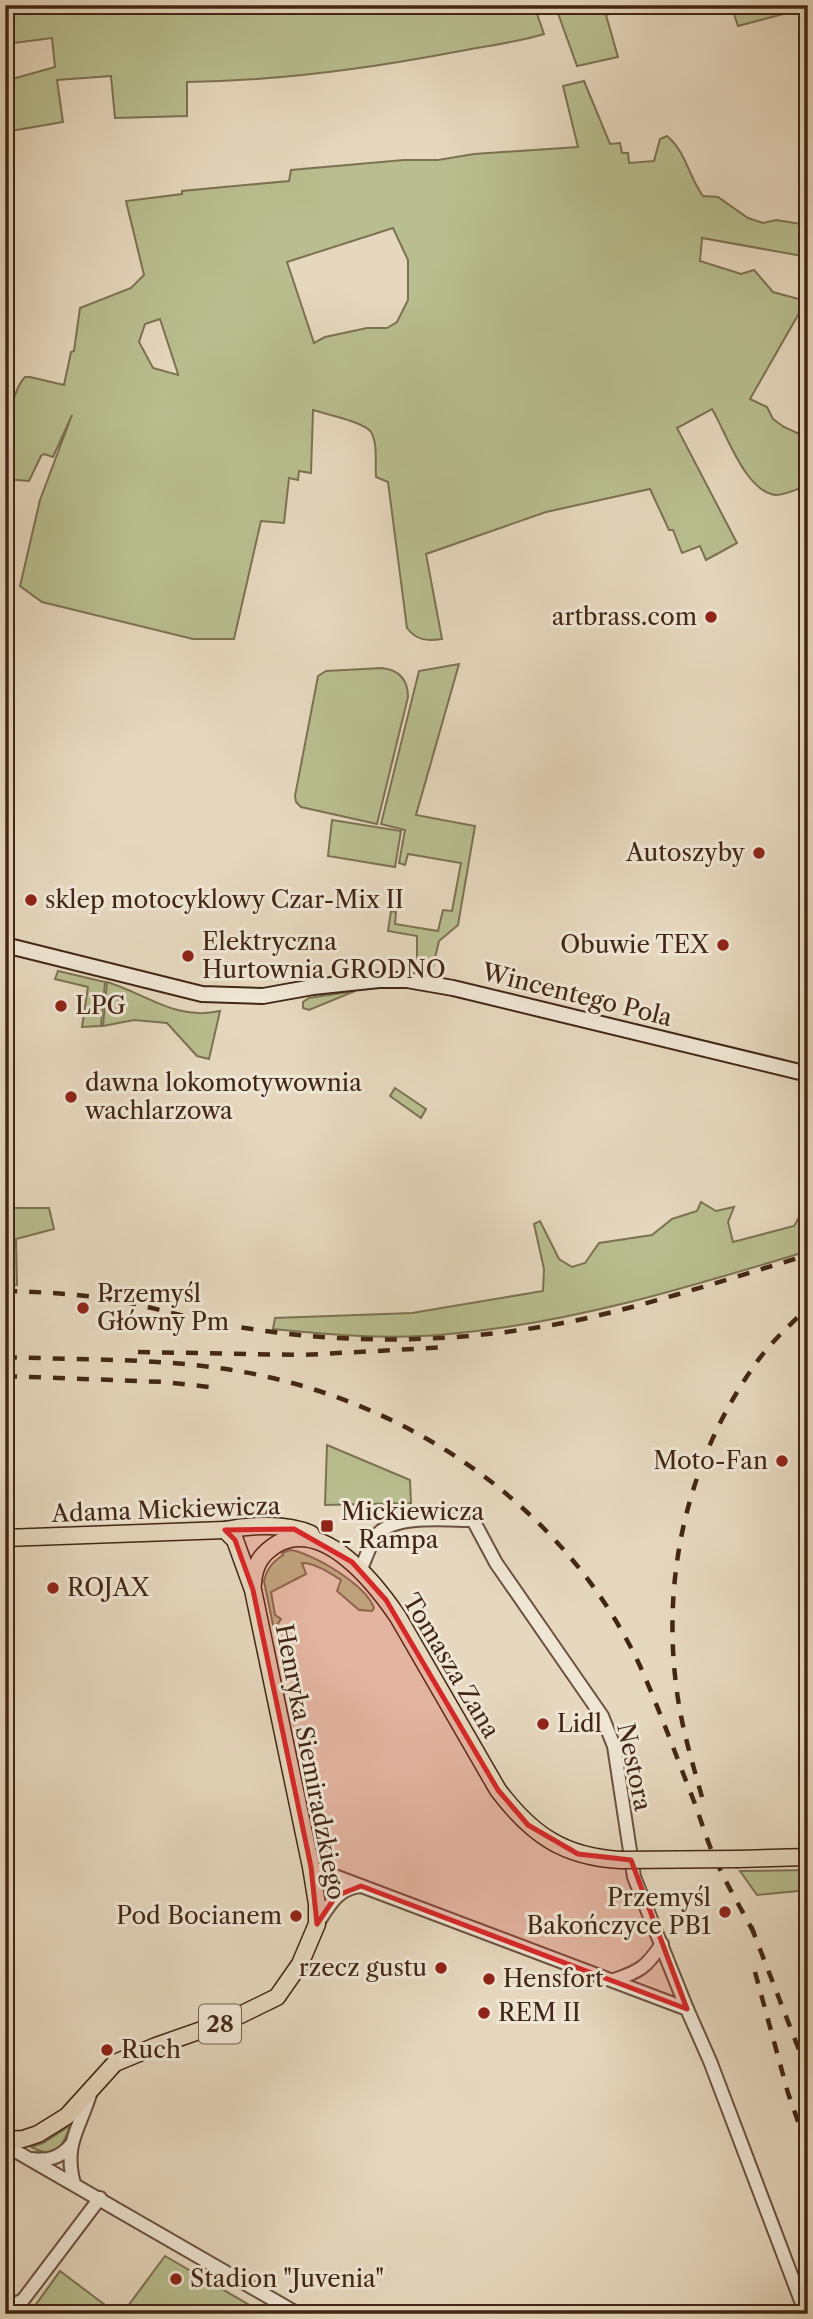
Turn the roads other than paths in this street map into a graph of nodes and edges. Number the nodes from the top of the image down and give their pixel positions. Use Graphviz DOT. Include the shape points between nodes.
graph roads {
  1 [pos="5,945"];
  2 [pos="808,1074"];
  3 [pos="225,1530"];
  4 [pos="5,1538"];
  5 [pos="324,1543"];
  6 [pos="360,1570"];
  7 [pos="253,1590"];
  8 [pos="808,1857"];
  9 [pos="311,1867"];
  10 [pos="361,1886"];
  11 [pos="317,1924"];
  12 [pos="662,1944"];
  13 [pos="614,1980"];
  14 [pos="687,2009"];
  15 [pos="92,2088"];
  16 [pos="5,2143"];
  17 [pos="71,2145"];
  18 [pos="28,2158"];
  19 [pos="74,2184"];
  20 [pos="100,2198"];
  21 [pos="5,2309"];
  22 [pos="298,2314"];
  23 [pos="806,2314"];
  1 -- 2 [label="main road, Wincentego Pola" via="202,994 263,996 345,983 407,980"];
  3 -- 4 [label="main road, Adama Mickiewicza"];
  3 -- 5 [label="main road, Adama Mickiewicza" via="302,1530"];
  3 -- 7 [label="main road, Henryka Siemiradzkiego" via="236,1540"];
  5 -- 6 [label="main road, Tomasza Zana"];
  5 -- 7 [label="main road, 28" via="297,1539 271,1548 257,1563"];
  6 -- 8 [label="main road, Tomasza Zana, bridge" via="398,1617 498,1790 541,1835 561,1848 621,1860"];
  6 -- 12 [label="street, Nestora" via="375,1538 390,1525 473,1520 496,1563 602,1716 614,1746 634,1877"];
  7 -- 9 [label="main road, Henryka Siemiradzkiego / 28"];
  9 -- 10 [label="street"];
  9 -- 11 [label="main road, Henryka Siemiradzkiego / 28"];
  10 -- 11 [label="street" via="336,1896"];
  10 -- 13 [label="street"];
  11 -- 15 [label="main road, Henryka Siemiradzkiego / 28" via="300,1964 276,1997 230,2020 115,2063"];
  12 -- 13 [label="street" via="647,1966"];
  12 -- 14 [label="street, Nestora"];
  13 -- 14 [label="street"];
  14 -- 23 [label="street, Nestora"];
  15 -- 16 [label="main road, Henryka Siemiradzkiego / 28" via="51,2127"];
  15 -- 17 [label="street"];
  16 -- 18 [label="street"];
  17 -- 18 [label="street" via="47,2160"];
  17 -- 19 [label="street"];
  18 -- 19 [label="street"];
  19 -- 20 [label="street"];
  20 -- 21 [label="street" via="23,2300"];
  20 -- 22 [label="street"];
}
